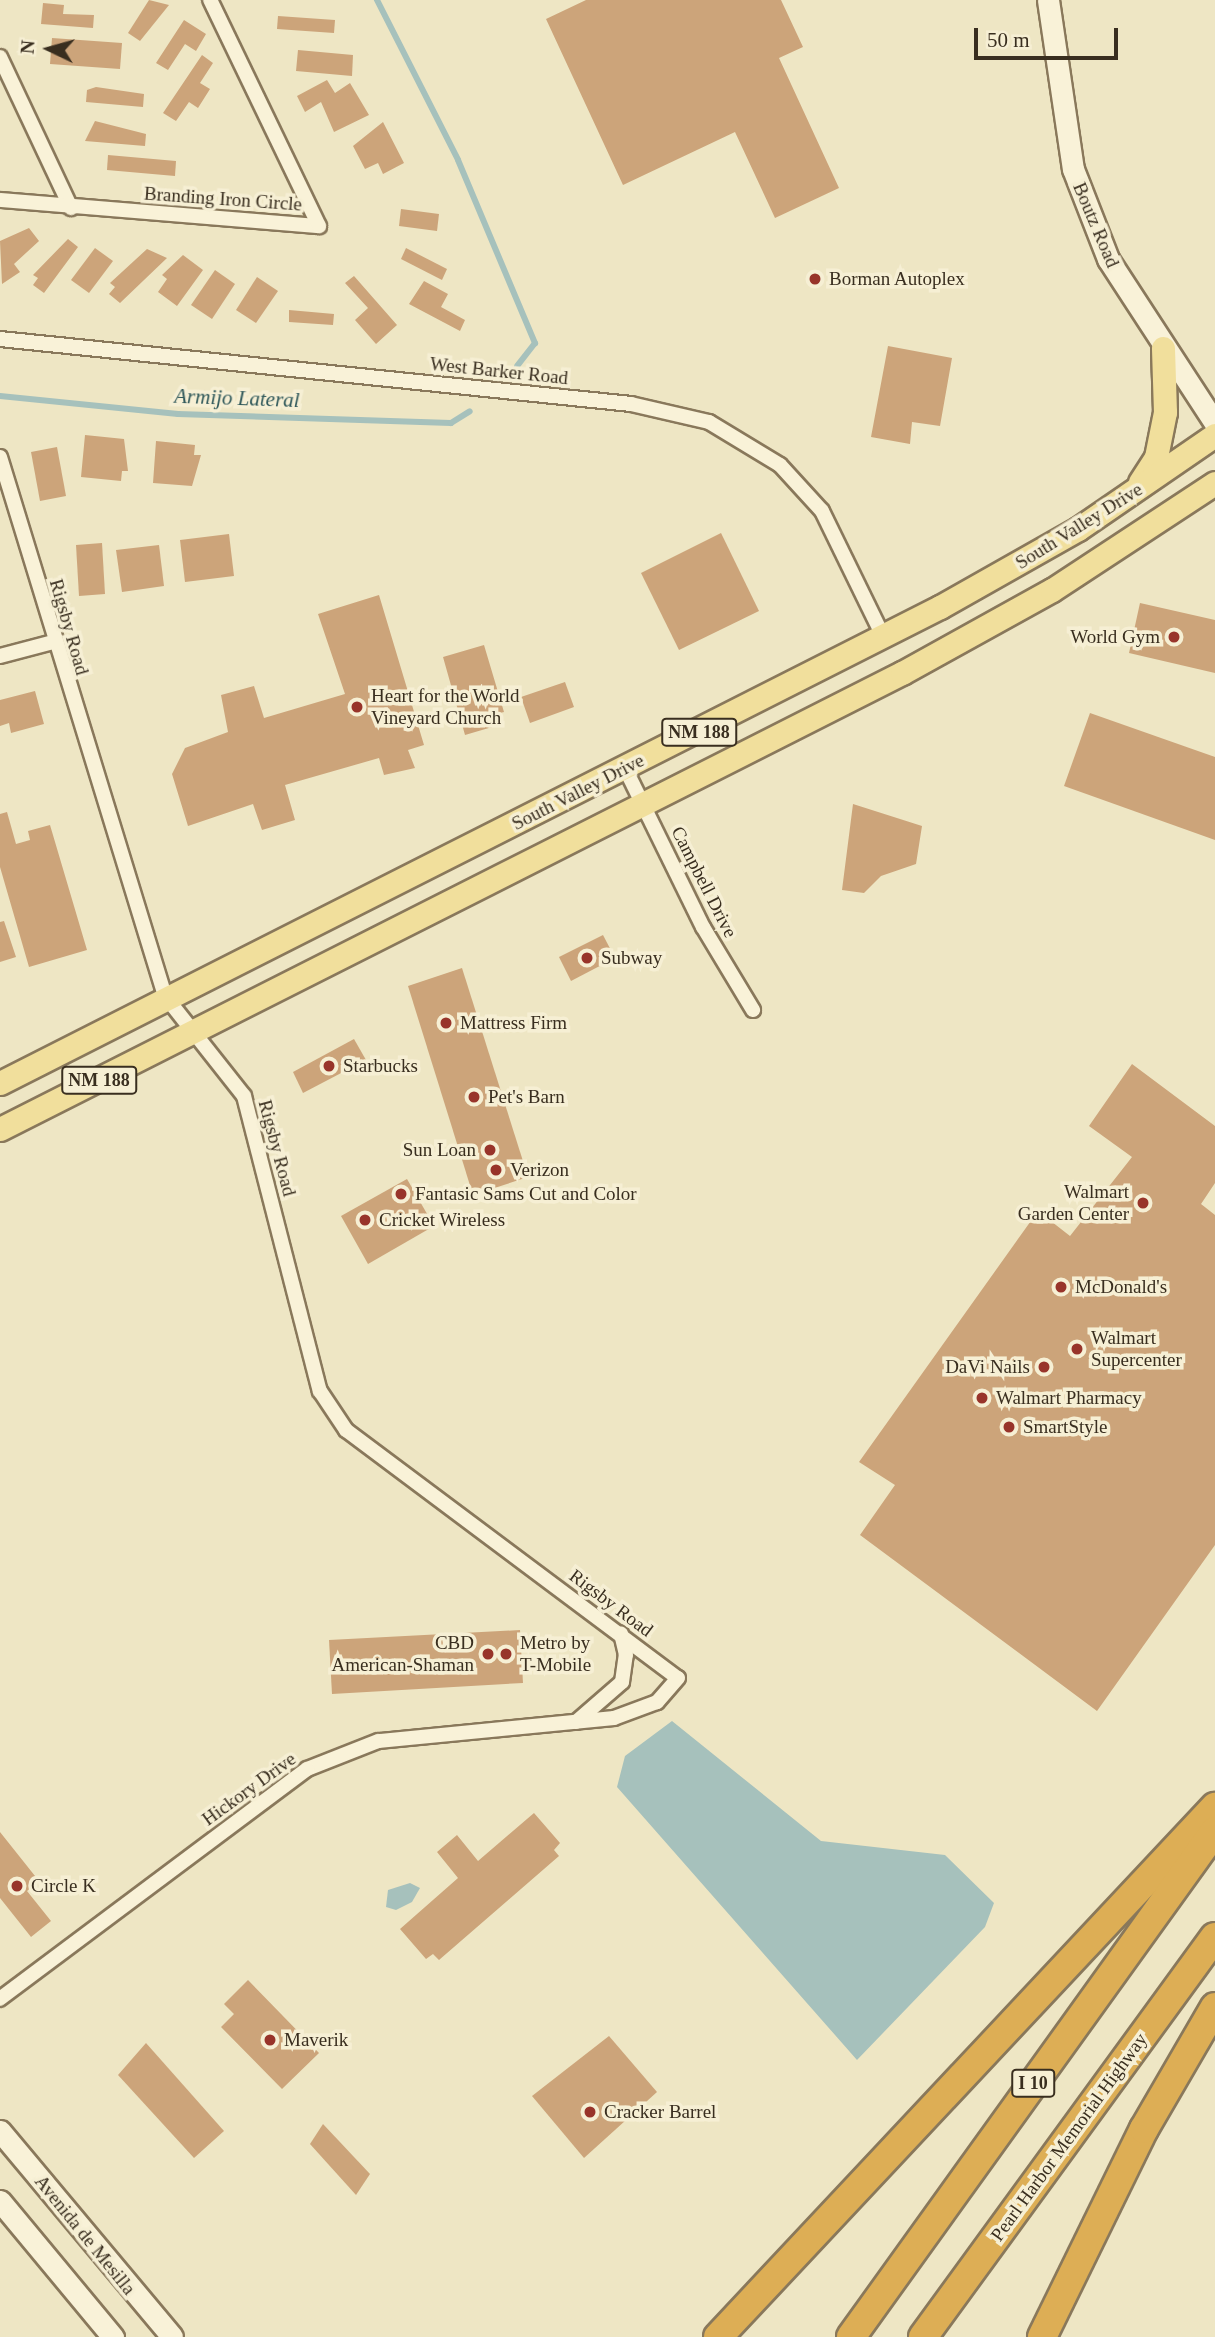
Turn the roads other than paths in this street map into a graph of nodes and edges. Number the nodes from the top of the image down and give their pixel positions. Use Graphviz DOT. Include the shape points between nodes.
graph roads {
  1 [pos="210,0"];
  2 [pos="1048,0"];
  3 [pos="0,57"];
  4 [pos="0,200"];
  5 [pos="71,208"];
  6 [pos="0,339"];
  7 [pos="1163,348"];
  8 [pos="1215,422"];
  9 [pos="1215,435"];
  10 [pos="0,457"];
  11 [pos="1215,482"];
  12 [pos="1134,492"];
  13 [pos="883,636"];
  14 [pos="54,642"];
  15 [pos="0,656"];
  16 [pos="625,768"];
  17 [pos="643,804"];
  18 [pos="165,996"];
  19 [pos="753,1010"];
  20 [pos="198,1031"];
  21 [pos="0,1083"];
  22 [pos="0,1129"];
  23 [pos="621,1634"];
  24 [pos="678,1678"];
  25 [pos="573,1724"];
  26 [pos="1215,1807"];
  27 [pos="1215,1831"];
  28 [pos="1215,1937"];
  29 [pos="0,1999"];
  30 [pos="1215,2007"];
  31 [pos="0,2131"];
  32 [pos="0,2201"];
  33 [pos="113,2337"];
  34 [pos="172,2337"];
  35 [pos="718,2337"];
  36 [pos="852,2337"];
  37 [pos="923,2337"];
  38 [pos="1042,2337"];
  1 -- 5 [label="street, Branding Iron Circle" via="319,226"];
  2 -- 7 [label="main road, Boutz Road" via="1073,169 1108,259"];
  3 -- 5 [label="street"];
  4 -- 5 [label="street, Branding Iron Circle"];
  6 -- 13 [label="street, West Barker Road" via="631,404 709,422 780,465 822,511"];
  7 -- 8 [label="main road, Boutz Road"];
  7 -- 12 [label="main road" via="1165,412 1156,457"];
  9 -- 12 [label="main road, South Valley Drive / NM 188"];
  10 -- 14 [label="street, Rigsby Road"];
  11 -- 17 [label="main road, South Valley Drive / NM 188" via="1016,611"];
  12 -- 13 [label="main road, South Valley Drive / NM 188" via="1033,557"];
  13 -- 16 [label="main road, South Valley Drive / NM 188"];
  14 -- 15 [label="street"];
  14 -- 18 [label="street, Rigsby Road"];
  16 -- 17 [label="street, Campbell Drive"];
  16 -- 18 [label="main road, South Valley Drive / NM 188"];
  17 -- 19 [label="street, Campbell Drive" via="703,927"];
  17 -- 20 [label="main road, South Valley Drive / NM 188"];
  18 -- 20 [label="street, Rigsby Road"];
  18 -- 21 [label="main road, South Valley Drive / NM 188"];
  20 -- 22 [label="main road, South Valley Drive / NM 188"];
  20 -- 23 [label="street, Rigsby Road" via="244,1096 320,1391 346,1430"];
  23 -- 24 [label="street, Rigsby Road"];
  23 -- 25 [label="street" via="626,1655 622,1682"];
  24 -- 25 [label="street, Hickory Drive" via="657,1702"];
  25 -- 29 [label="street, Hickory Drive" via="378,1741 307,1769"];
  26 -- 35 [label="highway"];
  27 -- 36 [label="highway, I 10"];
  28 -- 37 [label="highway, Pearl Harbor Memorial Highway"];
  30 -- 38 [label="highway" via="1144,2129"];
  31 -- 34 [label="main road, Avenida de Mesilla"];
  32 -- 33 [label="main road"];
}
